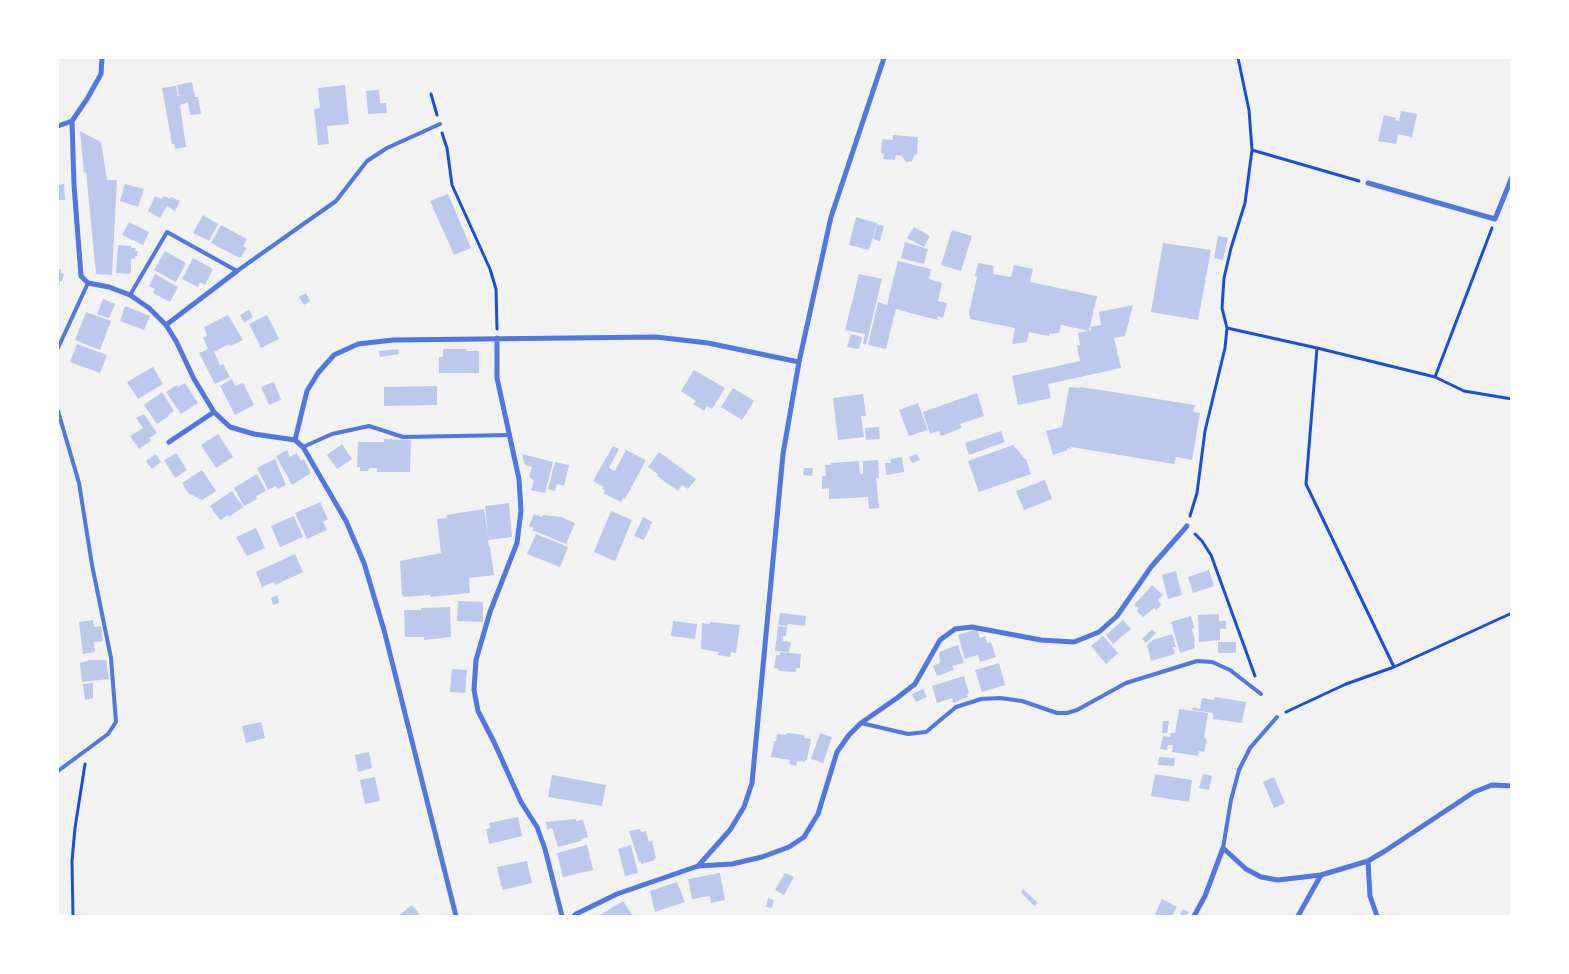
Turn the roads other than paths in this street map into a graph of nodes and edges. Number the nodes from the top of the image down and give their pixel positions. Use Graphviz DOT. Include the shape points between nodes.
graph roads {
  1 [pos="102,58"];
  2 [pos="884,58"];
  3 [pos="72,121"];
  4 [pos="440,124"];
  5 [pos="58,126"];
  6 [pos="1512,177"];
  7 [pos="1368,183"];
  8 [pos="237,271"];
  9 [pos="88,283"];
  10 [pos="130,296"];
  11 [pos="166,325"];
  12 [pos="497,338"];
  13 [pos="58,348"];
  14 [pos="799,362"];
  15 [pos="58,411"];
  16 [pos="214,412"];
  17 [pos="510,436"];
  18 [pos="295,440"];
  19 [pos="169,442"];
  20 [pos="303,447"];
  21 [pos="1187,526"];
  22 [pos="1262,694"];
  23 [pos="1277,717"];
  24 [pos="861,723"];
  25 [pos="58,771"];
  26 [pos="1512,786"];
  27 [pos="1223,848"];
  28 [pos="1368,861"];
  29 [pos="698,866"];
  30 [pos="1321,875"];
  31 [pos="456,916"];
  32 [pos="562,916"];
  33 [pos="574,916"];
  34 [pos="1194,916"];
  35 [pos="1298,916"];
  36 [pos="1377,916"];
  1 -- 3 [label="street" via="101,74"];
  2 -- 14 [label="street" via="831,217"];
  3 -- 5 [label="street"];
  3 -- 9 [label="street" via="81,276"];
  4 -- 8 [label="lane" via="387,148 367,161 336,201"];
  6 -- 7 [label="street" via="1495,219"];
  8 -- 10 [label="lane" via="167,232"];
  8 -- 11 [label="street"];
  9 -- 10 [label="street"];
  9 -- 13 [label="lane"];
  10 -- 11 [label="street" via="150,308"];
  11 -- 16 [label="street"];
  12 -- 14 [label="street" via="656,337 708,342"];
  12 -- 17 [label="street" via="498,378"];
  12 -- 18 [label="street" via="393,340 358,344 334,356 318,372 307,391"];
  14 -- 29 [label="street" via="783,454 752,783 744,807 730,830"];
  15 -- 25 [label="lane" via="79,483 111,658 116,722 108,734"];
  16 -- 18 [label="street" via="230,426 254,434"];
  16 -- 19 [label="street"];
  17 -- 20 [label="lane" via="403,437 369,426 332,434"];
  17 -- 32 [label="street" via="519,479 521,510 517,544 490,612 476,660 474,690 478,712 521,802 537,827"];
  18 -- 20 [label="street"];
  20 -- 31 [label="street" via="346,521 364,563"];
  21 -- 24 [label="street" via="1151,567 1117,616 1098,632 1074,642 1041,640 972,627 956,629 940,640 915,684"];
  22 -- 24 [label="lane" via="1230,670 1212,662 1197,661 1126,683 1067,713 1000,698 980,699 956,707 926,732 908,734"];
  23 -- 27 [label="lane" via="1250,748 1239,770"];
  24 -- 29 [label="street" via="838,752 818,814 804,837 789,847 762,857 732,864"];
  26 -- 28 [label="street" via="1492,785 1474,792"];
  27 -- 30 [label="street" via="1246,869 1261,877 1278,880"];
  27 -- 34 [label="street"];
  28 -- 30 [label="street"];
  28 -- 36 [label="street" via="1370,896"];
  29 -- 33 [label="street" via="617,894"];
  30 -- 35 [label="street"];
}
